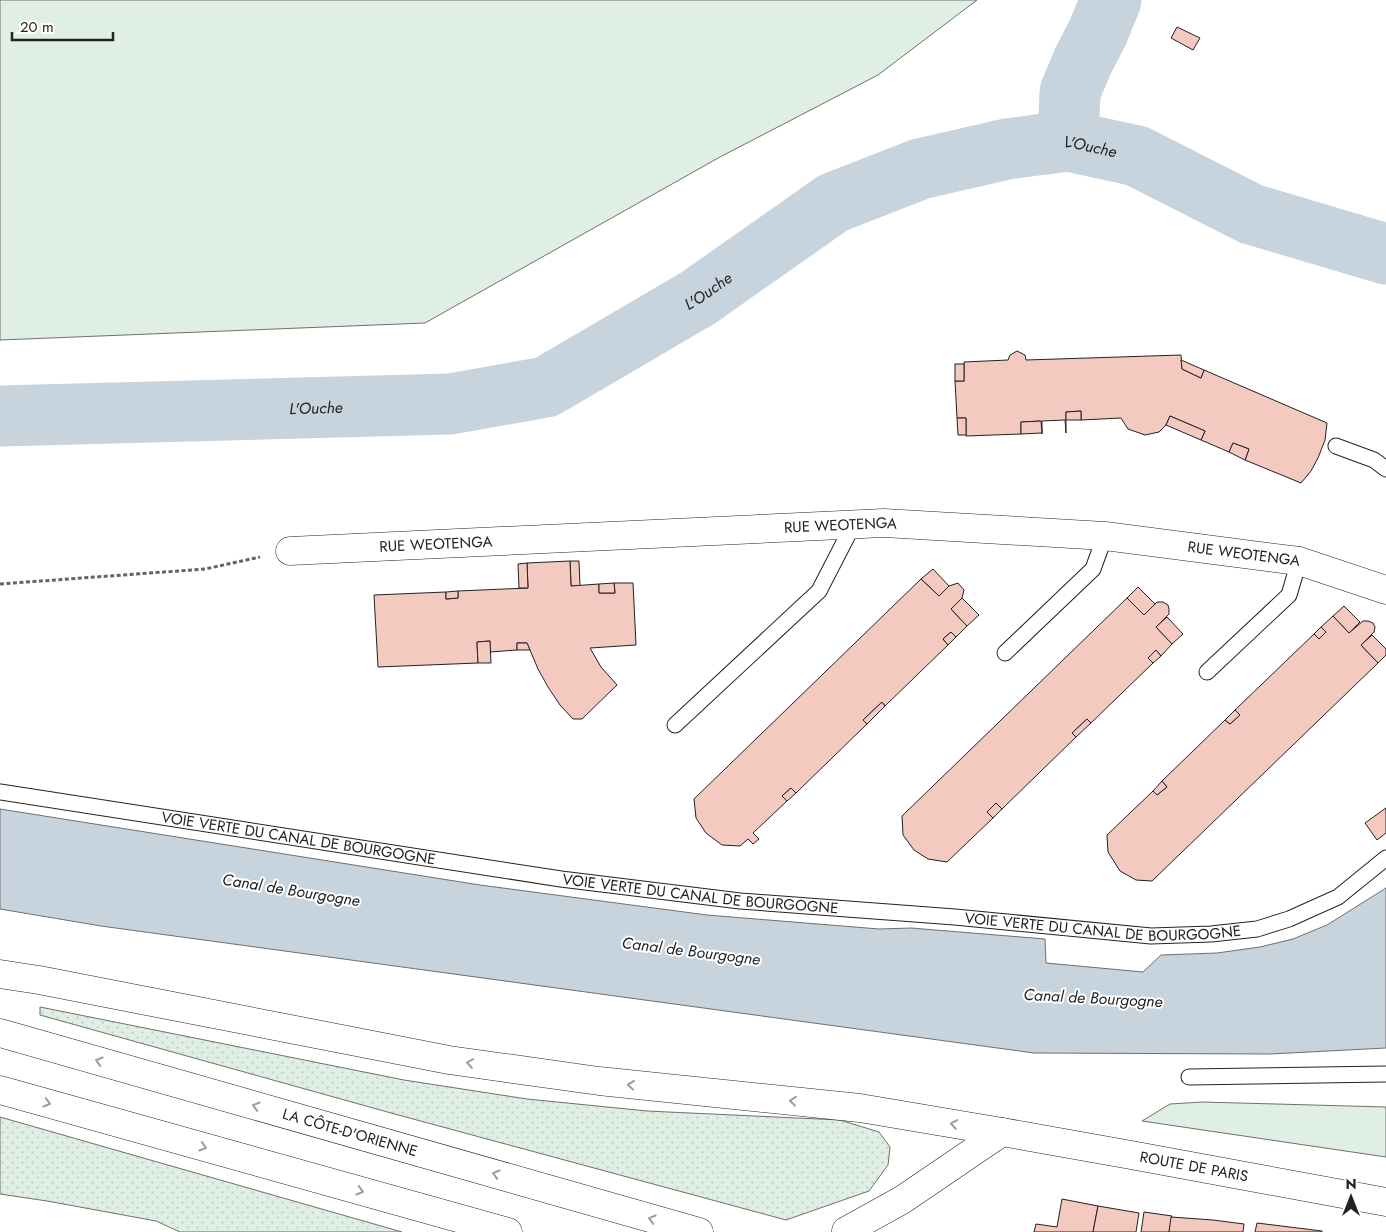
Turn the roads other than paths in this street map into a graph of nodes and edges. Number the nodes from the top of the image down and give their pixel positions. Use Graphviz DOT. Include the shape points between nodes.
graph roads {
  1 [pos="1336,446"];
  2 [pos="1386,469"];
  3 [pos="853,525"];
  4 [pos="1105,536"];
  5 [pos="290,550"];
  6 [pos="1299,561"];
  7 [pos="1386,590"];
  8 [pos="1005,653"];
  9 [pos="1207,672"];
  10 [pos="675,725"];
  11 [pos="0,792"];
  12 [pos="1386,858"];
  13 [pos="0,974"];
  14 [pos="0,1033"];
  15 [pos="1386,1074"];
  16 [pos="1189,1077"];
  17 [pos="0,1090"];
  18 [pos="1002,1132"];
  19 [pos="1386,1202"];
  20 [pos="846,1231"];
  21 [pos="508,1232"];
  22 [pos="699,1232"];
  1 -- 2 [label="lane" via="1374,460"];
  3 -- 4 [label="main road, RUE WEOTENGA" via="884,523"];
  3 -- 5 [label="main road, RUE WEOTENGA"];
  3 -- 10 [label="lane" via="819,591"];
  4 -- 6 [label="main road, RUE WEOTENGA"];
  4 -- 8 [label="lane" via="1093,569"];
  6 -- 7 [label="main road, RUE WEOTENGA"];
  6 -- 9 [label="lane" via="1289,595"];
  11 -- 12 [label="lane, VOIE VERTE DU CANAL DE BOURGOGNE" via="561,879 740,901 1151,936 1257,929 1289,919 1338,897"];
  18 -- 13 [label="main road, ROUTE DE PARIS, one-way" via="860,1108 599,1081 449,1060"];
  22 -- 14 [label="main road, LA CÔTE-D'ORIENNE, one-way"];
  15 -- 16 [label="lane"];
  17 -- 21 [label="main road, one-way"];
  18 -- 19 [label="main road, ROUTE DE PARIS"];
  18 -- 20 [label="main road" via="902,1200"];
}
